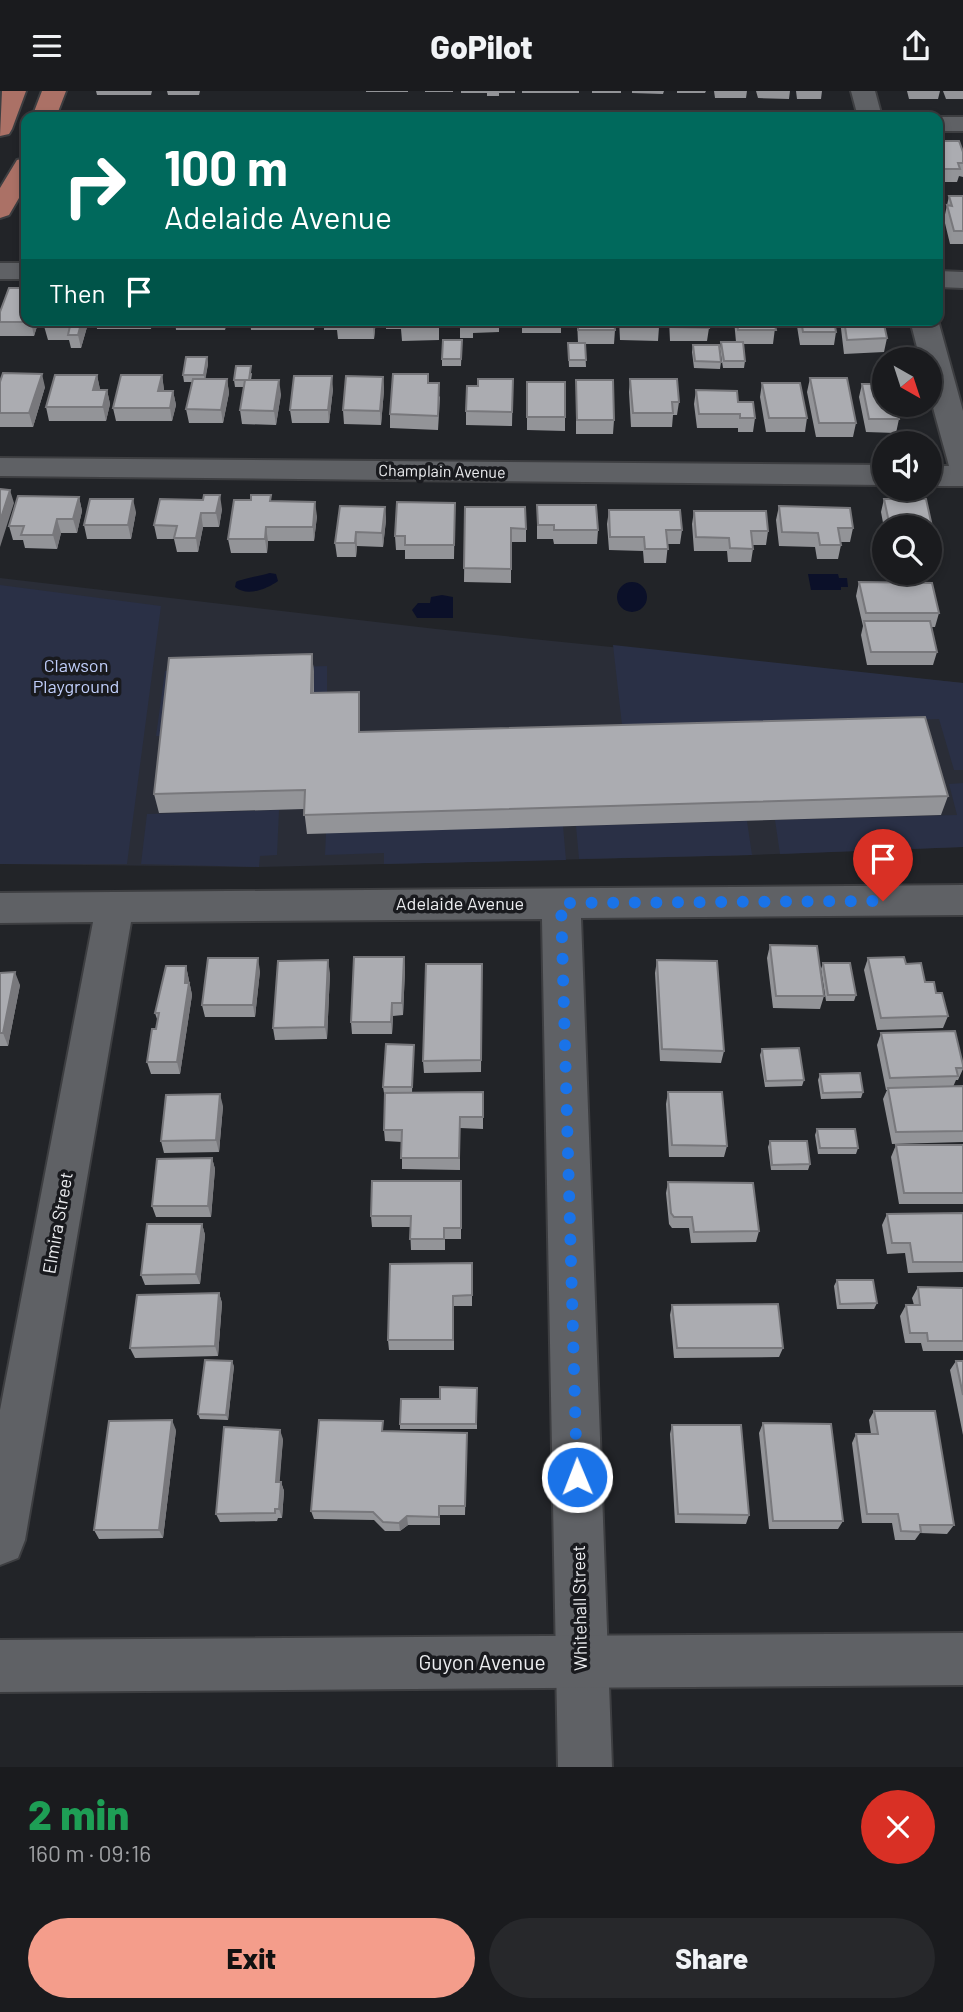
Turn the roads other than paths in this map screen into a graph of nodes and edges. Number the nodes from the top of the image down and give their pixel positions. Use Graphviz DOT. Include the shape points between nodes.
graph roads {
  1 [pos="14,91"];
  2 [pos="54,91"];
  3 [pos="863,91"];
  4 [pos="46,112"];
  5 [pos="869,112"];
  6 [pos="1,122"];
  7 [pos="943,124"];
  8 [pos="963,124"];
  9 [pos="21,174"];
  10 [pos="0,210"];
  11 [pos="0,271"];
  12 [pos="21,271"];
  13 [pos="943,279"];
  14 [pos="963,280"];
  15 [pos="926,326"];
  16 [pos="963,465"];
  17 [pos="0,467"];
  18 [pos="872,475"];
  19 [pos="942,476"];
  20 [pos="963,476"];
  21 [pos="963,900"];
  22 [pos="561,903"];
  23 [pos="115,907"];
  24 [pos="0,908"];
  25 [pos="0,1540"];
  26 [pos="963,1659"];
  27 [pos="581,1663"];
  28 [pos="0,1666"];
  29 [pos="585,1767"];
  1 -- 6 [label="main road"];
  2 -- 4 [label="main road"];
  3 -- 5 [label="street"];
  7 -- 8 [label="street"];
  9 -- 10 [label="main road"];
  11 -- 12 [label="street"];
  13 -- 14 [label="street"];
  15 -- 16 [label="street"];
  17 -- 18 [label="street, Champlain Avenue"];
  19 -- 20 [label="street"];
  21 -- 22 [label="street, Adelaide Avenue"];
  22 -- 23 [label="street, Adelaide Avenue"];
  22 -- 27 [label="street, Whitehall Street"];
  23 -- 24 [label="street, Adelaide Avenue"];
  23 -- 25 [label="street, Elmira Street"];
  26 -- 27 [label="street, Guyon Avenue"];
  27 -- 28 [label="street, Guyon Avenue"];
  27 -- 29 [label="street, Whitehall Street"];
}
